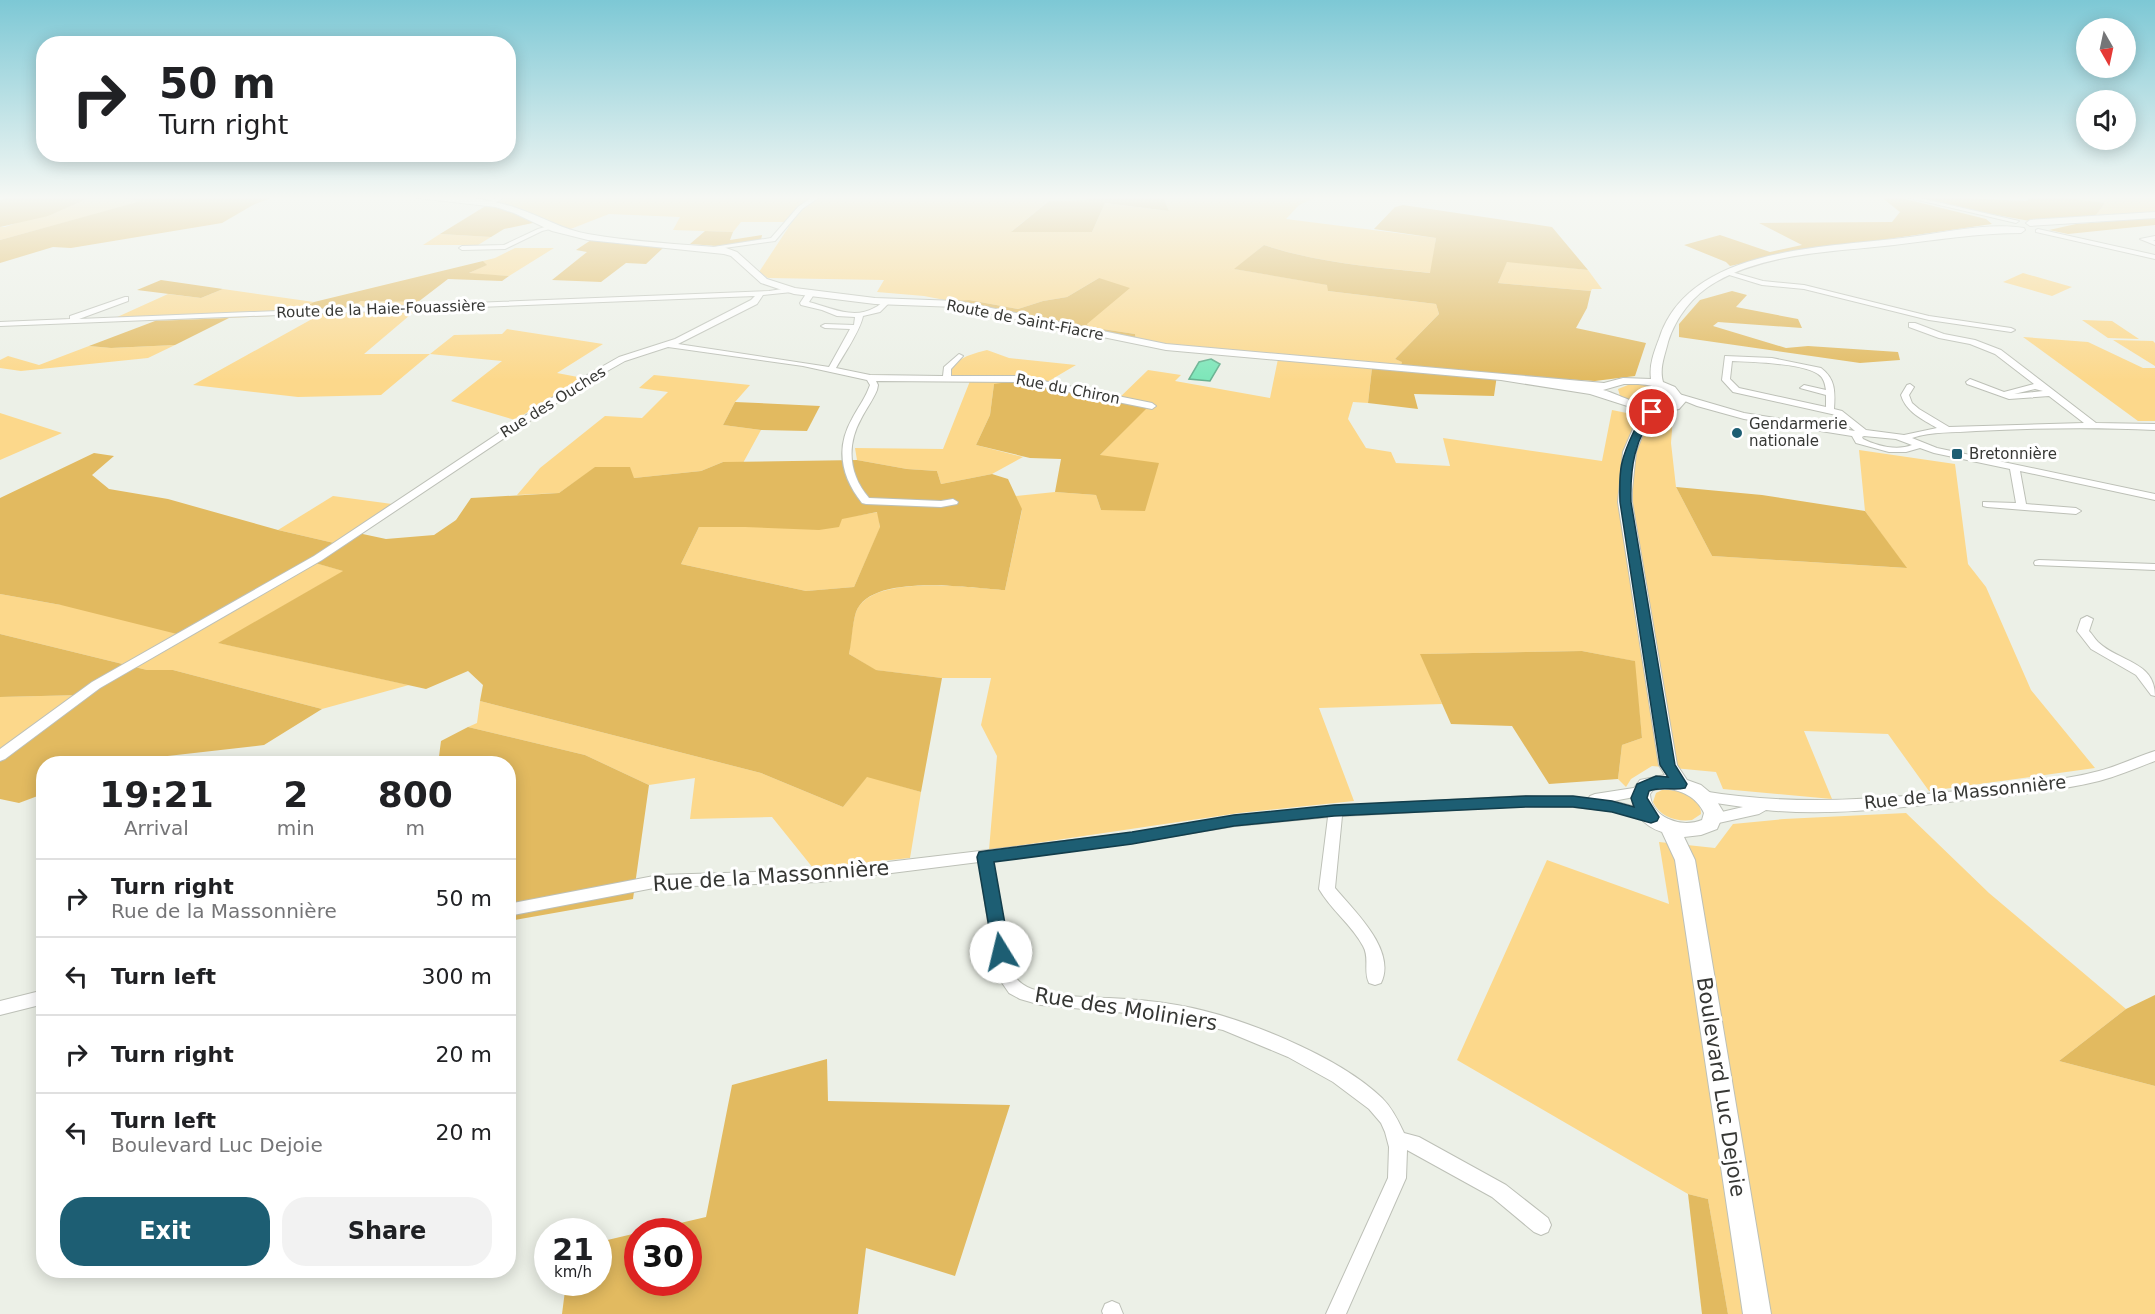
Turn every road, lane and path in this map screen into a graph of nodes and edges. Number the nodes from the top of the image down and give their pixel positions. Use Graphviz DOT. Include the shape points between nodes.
graph roads {
  1 [pos="735,257"];
  2 [pos="1783,257"];
  3 [pos="1728,273"];
  4 [pos="777,287"];
  5 [pos="789,290"];
  6 [pos="761,293"];
  7 [pos="811,293"];
  8 [pos="125,298"];
  9 [pos="886,302"];
  10 [pos="837,314"];
  11 [pos="860,315"];
  12 [pos="50,322"];
  13 [pos="62,322"];
  14 [pos="0,324"];
  15 [pos="1912,325"];
  16 [pos="857,327"];
  17 [pos="2011,330"];
  18 [pos="0,333"];
  19 [pos="1663,340"];
  20 [pos="668,345"];
  21 [pos="1762,349"];
  22 [pos="960,356"];
  23 [pos="1768,359"];
  24 [pos="831,370"];
  25 [pos="947,377"];
  26 [pos="870,378"];
  27 [pos="1634,381"];
  28 [pos="1970,382"];
  29 [pos="1659,385"];
  30 [pos="2044,386"];
  31 [pos="1910,387"];
  32 [pos="1804,388"];
  33 [pos="1611,391"];
  34 [pos="2052,393"];
  35 [pos="1831,394"];
  36 [pos="2003,395"];
  37 [pos="1677,402"];
  38 [pos="1627,404"];
  39 [pos="1152,406"];
  40 [pos="1656,410"];
  41 [pos="1830,410"];
  42 [pos="2093,425"];
  43 [pos="2155,427"];
  44 [pos="1947,430"];
  45 [pos="1860,436"];
  46 [pos="1905,438"];
  47 [pos="1631,447"];
  48 [pos="1914,447"];
  49 [pos="2014,468"];
  50 [pos="2155,496"];
  51 [pos="953,502"];
  52 [pos="1987,504"];
  53 [pos="2022,508"];
  54 [pos="2076,511"];
  55 [pos="2039,563"];
  56 [pos="2155,567"];
  57 [pos="2087,619"];
  58 [pos="2155,692"];
  59 [pos="0,756"];
  60 [pos="2155,756"];
  61 [pos="1668,765"];
  62 [pos="1656,782"];
  63 [pos="1680,784"];
  64 [pos="1640,792"];
  65 [pos="1702,795"];
  66 [pos="1573,802"];
  67 [pos="1772,806"];
  68 [pos="1334,811"];
  69 [pos="1651,817"];
  70 [pos="1714,819"];
  71 [pos="1670,827"];
  72 [pos="1694,831"];
  73 [pos="985,857"];
  74 [pos="1685,860"];
  75 [pos="516,908"];
  76 [pos="1375,978"];
  77 [pos="36,999"];
  78 [pos="0,1008"];
  79 [pos="1406,1142"];
  80 [pos="1541,1225"];
  81 [pos="1336,1314"];
  82 [pos="1757,1314"];
  1 -- 4 [label="main road, Route de Saint-Fiacre"];
  2 -- 3 [label="main road"];
  3 -- 17 [label="street" via="1929,318"];
  3 -- 19 [label="main road" via="1691,295 1675,315"];
  4 -- 5 [label="main road, Route de Saint-Fiacre"];
  4 -- 6 [label="street, Route de la Haie-Fouassière"];
  5 -- 6 [label="street, Route de la Haie-Fouassière"];
  5 -- 7 [label="main road, Route de Saint-Fiacre"];
  6 -- 13 [label="street, Route de la Haie-Fouassière"];
  6 -- 20 [label="street, Rue des Ouches" via="747,307"];
  7 -- 9 [label="main road, Route de Saint-Fiacre"];
  7 -- 10 [label="street" via="804,303"];
  8 -- 13 [label="street"];
  9 -- 11 [label="street" via="878,310"];
  9 -- 33 [label="main road, Route de Saint-Fiacre" via="957,304 1166,347"];
  10 -- 11 [label="street"];
  10 -- 16 [label="street" via="827,323"];
  11 -- 16 [label="street"];
  12 -- 13 [label="street, Route de la Haie-Fouassière"];
  12 -- 14 [label="street, Route de la Haie-Fouassière"];
  12 -- 18 [label="street"];
  15 -- 30 [label="street" via="1998,352"];
  16 -- 24 [label="street"];
  19 -- 27 [label="main road" via="1643,375"];
  19 -- 29 [label="main road" via="1655,376"];
  20 -- 24 [label="street, Rue du Chiron"];
  20 -- 59 [label="street, Rue des Ouches" via="622,358 585,380 290,575 96,685"];
  21 -- 23 [label="street"];
  22 -- 25 [label="street" via="947,369"];
  23 -- 35 [label="street" via="1824,373"];
  23 -- 41 [label="street" via="1728,358 1726,380 1736,390 1749,394"];
  24 -- 26 [label="street, Rue du Chiron"];
  25 -- 26 [label="street, Rue du Chiron"];
  25 -- 39 [label="street, Rue du Chiron" via="1019,379"];
  26 -- 51 [label="street" via="874,385 872,394 846,442 854,488 866,501"];
  27 -- 29 [label="main road"];
  27 -- 33 [label="main road" via="1621,382"];
  28 -- 36 [label="street"];
  29 -- 37 [label="main road" via="1671,390"];
  30 -- 34 [label="street"];
  30 -- 36 [label="street"];
  31 -- 44 [label="street" via="1905,394 1908,404"];
  32 -- 35 [label="street"];
  33 -- 38 [label="main road"];
  34 -- 36 [label="street" via="2016,398"];
  34 -- 42 [label="street"];
  35 -- 41 [label="street"];
  37 -- 40 [label="main road"];
  37 -- 45 [label="street"];
  38 -- 40 [label="main road"];
  38 -- 47 [label="main road" via="1632,413"];
  40 -- 47 [label="main road" via="1647,416"];
  41 -- 45 [label="street" via="1843,416"];
  42 -- 43 [label="street"];
  42 -- 44 [label="street"];
  44 -- 46 [label="street"];
  45 -- 46 [label="street"];
  45 -- 48 [label="street" via="1876,447"];
  46 -- 48 [label="street"];
  47 -- 61 [label="main road" via="1625,475 1626,502"];
  48 -- 49 [label="street"];
  49 -- 50 [label="street"];
  49 -- 53 [label="street"];
  52 -- 53 [label="street"];
  53 -- 54 [label="street"];
  55 -- 56 [label="street"];
  57 -- 58 [label="street" via="2083,631 2095,646 2140,672"];
  60 -- 67 [label="street, Rue de la Massonnière" via="2095,777 2031,788 1891,802"];
  61 -- 62 [label="main road"];
  61 -- 63 [label="main road"];
  62 -- 63 [label="main road"];
  62 -- 64 [label="main road"];
  63 -- 65 [label="main road"];
  64 -- 66 [label="street, Rue de la Massonnière"];
  64 -- 69 [label="main road" via="1641,804"];
  65 -- 67 [label="street, Rue de la Massonnière"];
  65 -- 70 [label="main road" via="1712,807"];
  66 -- 68 [label="street, Rue de la Massonnière"];
  66 -- 69 [label="street, Rue de la Massonnière" via="1612,806"];
  67 -- 70 [label="street, Rue de la Massonnière"];
  68 -- 73 [label="street, Rue de la Massonnière" via="1234,820"];
  68 -- 76 [label="street" via="1327,889 1369,941 1376,956"];
  69 -- 71 [label="main road"];
  70 -- 72 [label="main road"];
  71 -- 72 [label="main road"];
  71 -- 74 [label="main road, Boulevard Luc Dejoie"];
  72 -- 74 [label="main road, Boulevard Luc Dejoie"];
  73 -- 75 [label="street, Rue de la Massonnière" via="820,876 659,881"];
  73 -- 79 [label="street, Rue des Moliniers" via="1004,974 1014,988 1035,999 1149,1008 1231,1025 1350,1083 1375,1102"];
  74 -- 82 [label="main road, Boulevard Luc Dejoie"];
  77 -- 78 [label="street"];
  79 -- 80 [label="street" via="1499,1191"];
  79 -- 81 [label="street, Rue des Moliniers" via="1397,1178"];
}
